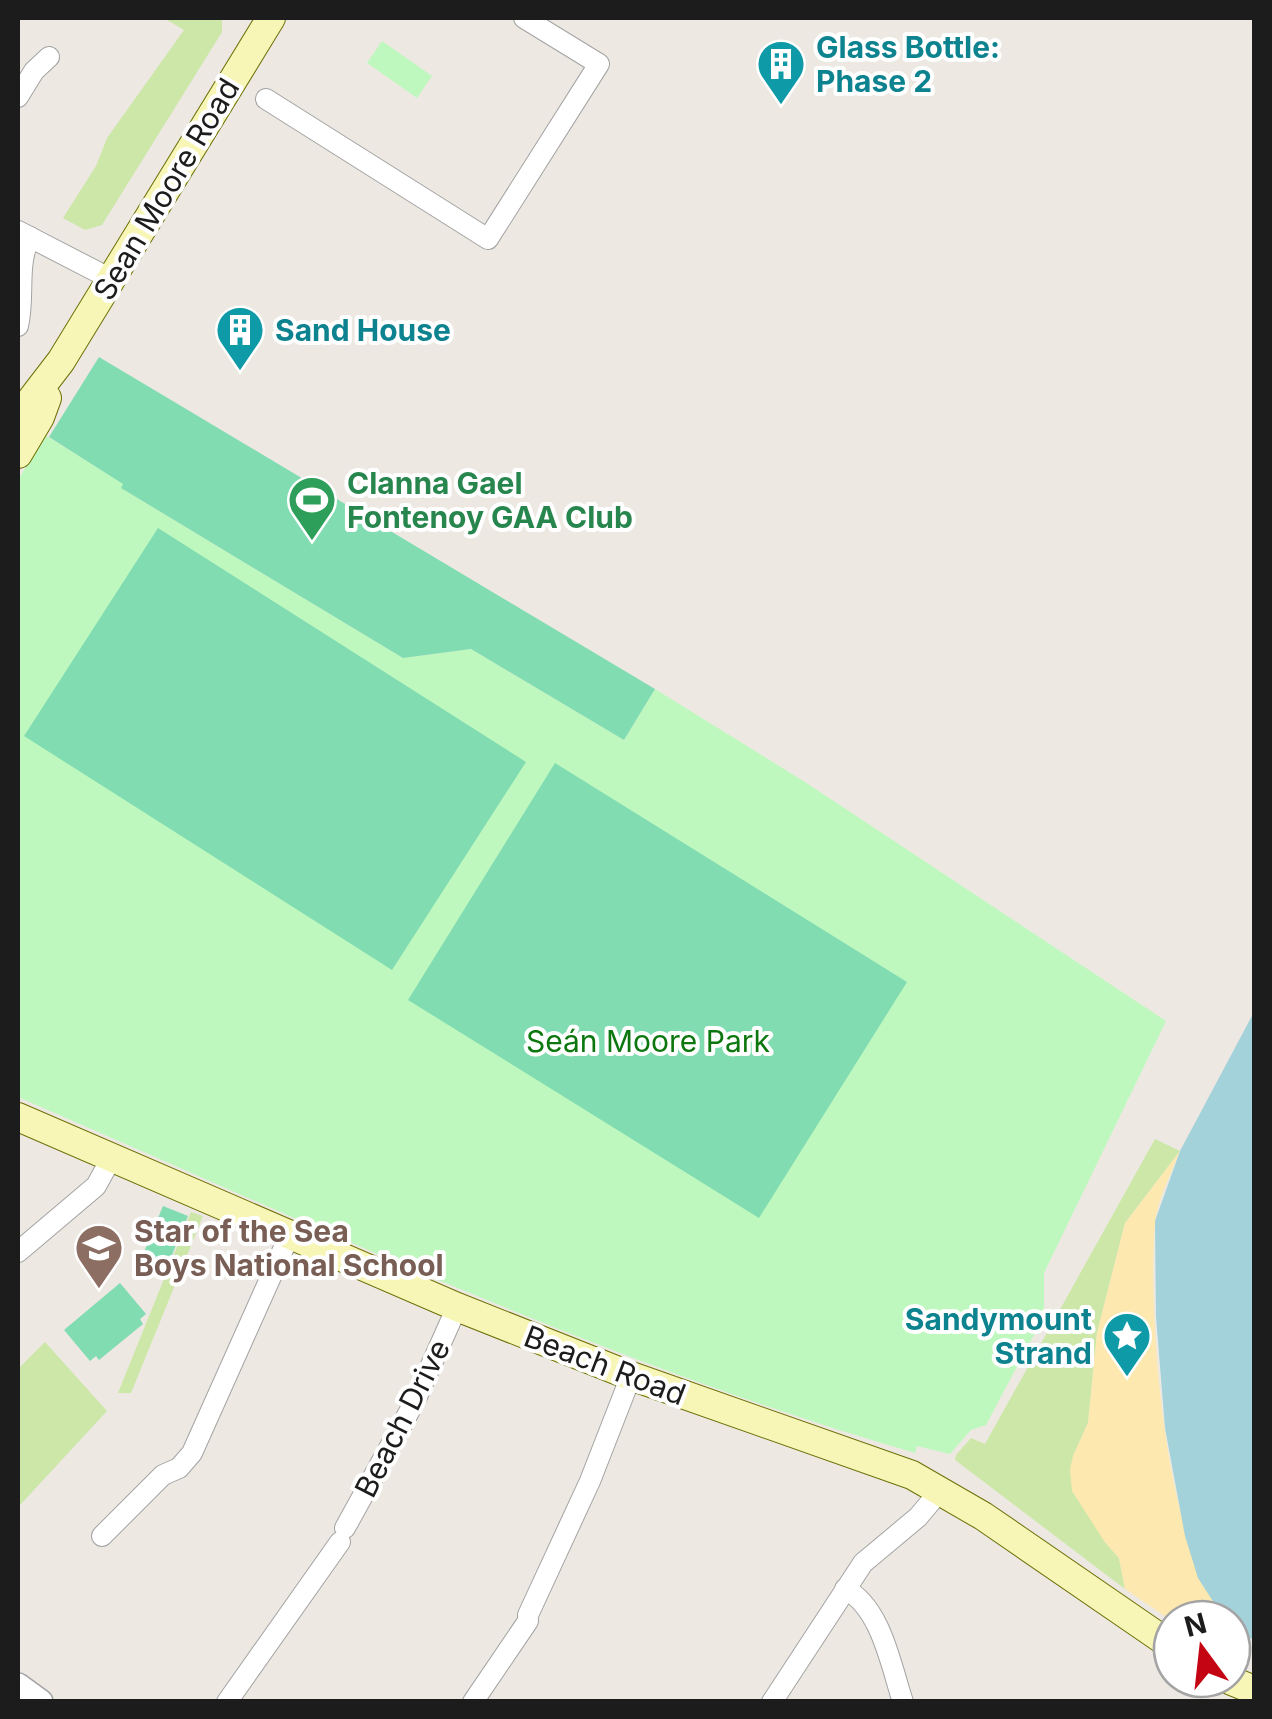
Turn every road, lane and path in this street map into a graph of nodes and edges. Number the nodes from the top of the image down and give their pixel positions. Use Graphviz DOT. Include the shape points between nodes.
graph roads {
  1 [pos="270,18"];
  2 [pos="524,18"];
  3 [pos="50,57"];
  4 [pos="18,97"];
  5 [pos="266,98"];
  6 [pos="24,234"];
  7 [pos="110,279"];
  8 [pos="18,326"];
  9 [pos="61,361"];
  10 [pos="18,417"];
  11 [pos="18,454"];
  12 [pos="18,1117"];
  13 [pos="112,1157"];
  14 [pos="290,1234"];
  15 [pos="18,1252"];
  16 [pos="457,1307"];
  17 [pos="631,1376"];
  18 [pos="939,1492"];
  19 [pos="102,1536"];
  20 [pos="845,1589"];
  21 [pos="1152,1632"];
  22 [pos="18,1686"];
  23 [pos="40,1702"];
  24 [pos="227,1702"];
  25 [pos="473,1702"];
  26 [pos="772,1702"];
  27 [pos="903,1702"];
  1 -- 7 [label="main road, Sean Moore Road"];
  2 -- 5 [label="street" via="598,64 488,239"];
  3 -- 4 [label="street"];
  6 -- 7 [label="street"];
  6 -- 8 [label="street"];
  7 -- 9 [label="main road, Sean Moore Road"];
  9 -- 10 [label="main road, Sean Moore Road"];
  9 -- 11 [label="main road, Sean Moore Road"];
  12 -- 13 [label="main road, Beach Road"];
  13 -- 14 [label="main road, Beach Road"];
  13 -- 15 [label="street" via="96,1186"];
  14 -- 16 [label="main road, Beach Road"];
  14 -- 19 [label="street" via="192,1453"];
  16 -- 17 [label="main road, Beach Road"];
  16 -- 24 [label="street, Beach Drive" via="342,1535"];
  17 -- 18 [label="main road, Beach Road" via="890,1466"];
  17 -- 25 [label="street" via="528,1618"];
  18 -- 20 [label="street" via="863,1563"];
  18 -- 21 [label="main road, Beach Road"];
  20 -- 26 [label="street"];
  20 -- 27 [label="street" via="857,1595 881,1635"];
  22 -- 23 [label="street"];
}
